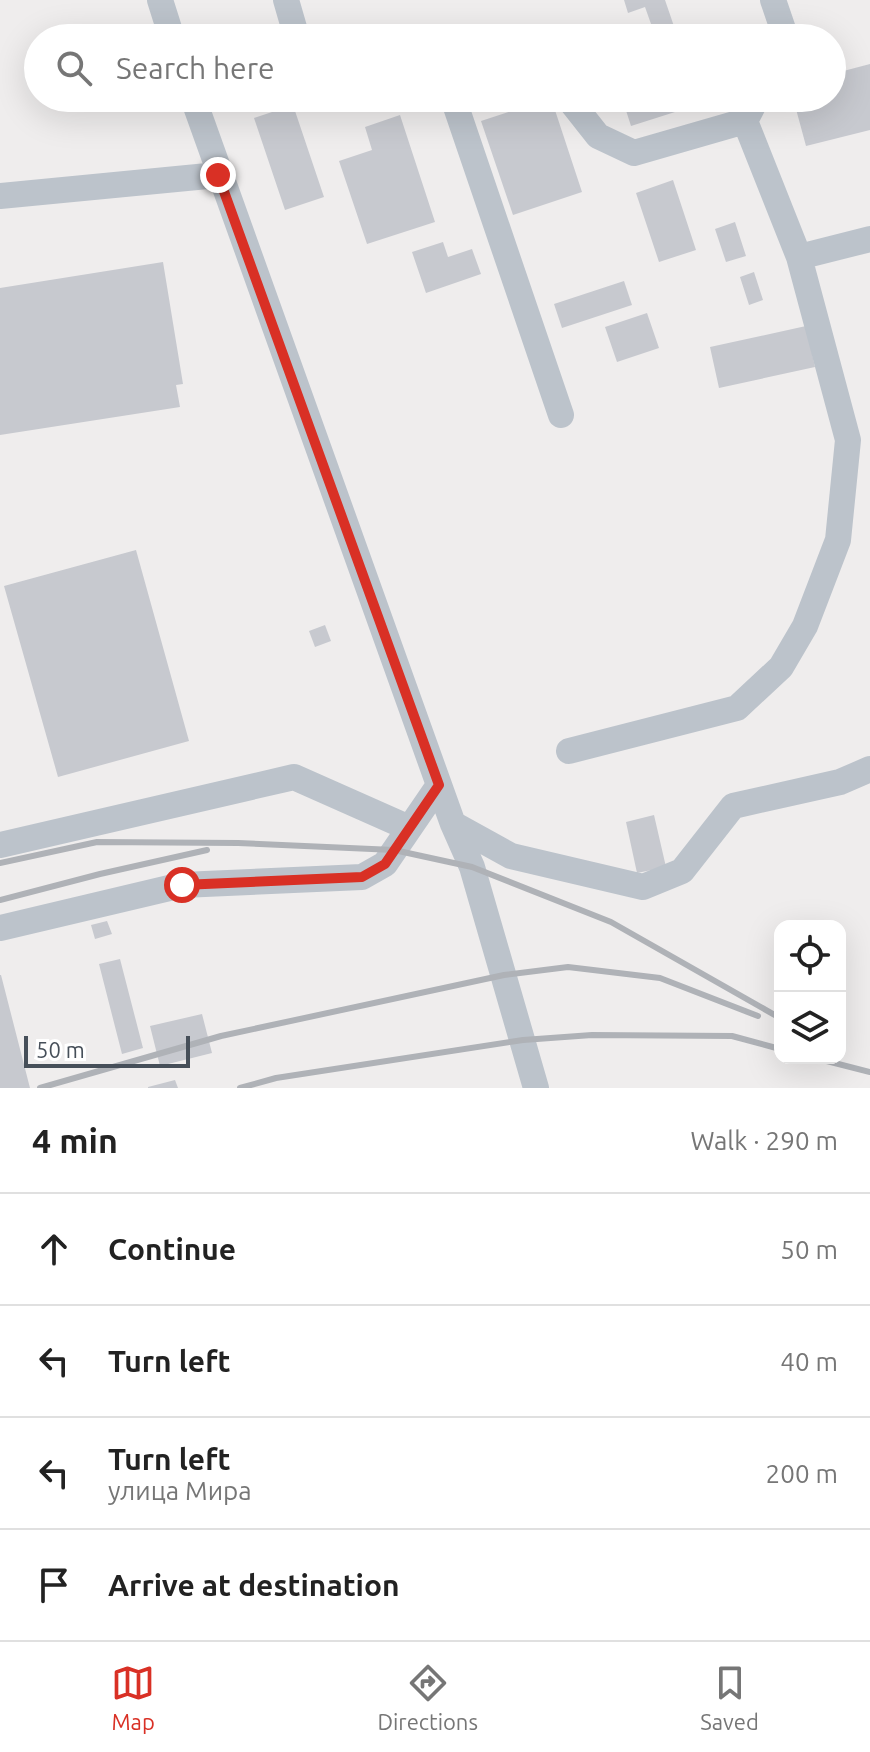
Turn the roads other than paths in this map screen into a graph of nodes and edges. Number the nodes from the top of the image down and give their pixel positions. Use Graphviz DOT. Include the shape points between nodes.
graph roads {
  1 [pos="160,0"];
  2 [pos="286,0"];
  3 [pos="773,0"];
  4 [pos="168,24"];
  5 [pos="293,24"];
  6 [pos="781,24"];
  7 [pos="198,112"];
  8 [pos="458,112"];
  9 [pos="579,112"];
  10 [pos="746,112"];
  11 [pos="752,112"];
  12 [pos="218,175"];
  13 [pos="0,196"];
  14 [pos="870,239"];
  15 [pos="799,257"];
  16 [pos="561,415"];
  17 [pos="859,438"];
  18 [pos="569,751"];
  19 [pos="870,769"];
  20 [pos="439,785"];
  21 [pos="453,824"];
  22 [pos="409,828"];
  23 [pos="0,845"];
  24 [pos="0,928"];
  25 [pos="536,1088"];
  1 -- 4 [label="street"];
  2 -- 5 [label="street"];
  3 -- 6 [label="street"];
  7 -- 12 [label="street"];
  8 -- 16 [label="street"];
  9 -- 10 [label="street" via="598,136 634,153"];
  11 -- 15 [label="street"];
  12 -- 13 [label="street"];
  12 -- 20 [label="street"];
  14 -- 15 [label="street"];
  15 -- 17 [label="street"];
  17 -- 18 [label="street" via="838,540 805,626 781,667 737,708"];
  19 -- 21 [label="street" via="840,782 733,806 682,871 643,887 511,856"];
  20 -- 21 [label="street"];
  20 -- 22 [label="street"];
  21 -- 25 [label="street" via="472,867"];
  22 -- 23 [label="street" via="294,777"];
  22 -- 24 [label="street" via="385,864 362,877 182,885"];
}
